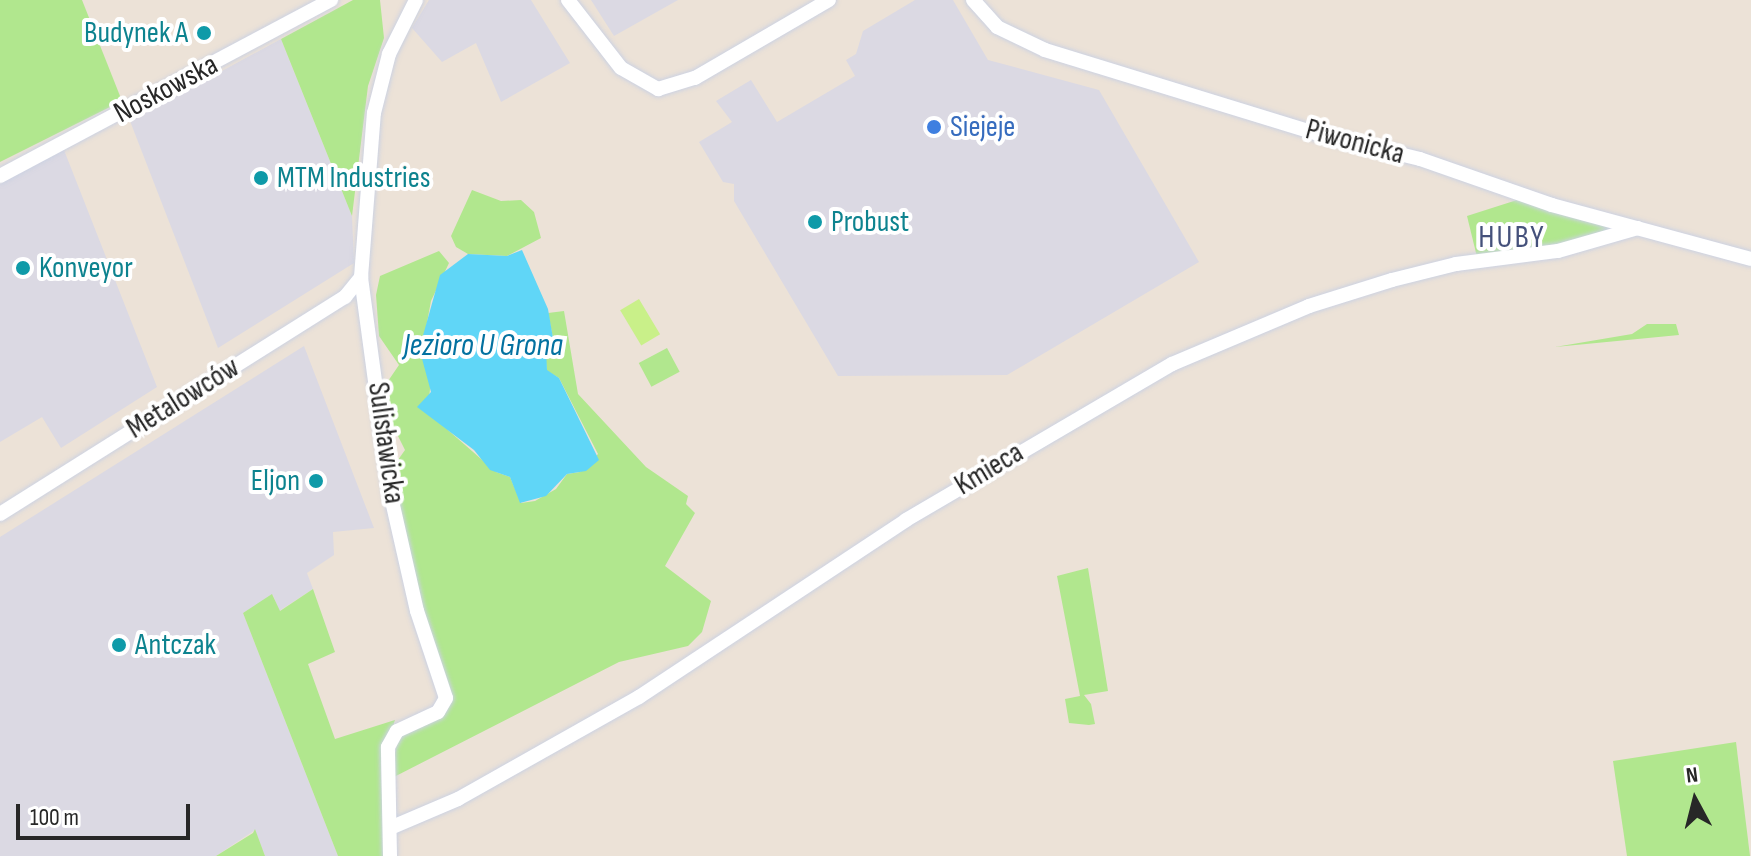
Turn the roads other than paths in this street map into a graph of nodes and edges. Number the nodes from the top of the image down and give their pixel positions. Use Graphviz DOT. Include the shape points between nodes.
graph roads {
  1 [pos="331,0"];
  2 [pos="416,0"];
  3 [pos="568,0"];
  4 [pos="829,0"];
  5 [pos="973,0"];
  6 [pos="0,176"];
  7 [pos="1638,228"];
  8 [pos="1751,259"];
  9 [pos="361,277"];
  10 [pos="0,514"];
  11 [pos="390,828"];
  12 [pos="390,856"];
  1 -- 6 [label="street, Noskowska"];
  2 -- 9 [label="street, Sulisławicka" via="389,54 379,89 368,154"];
  3 -- 4 [label="street" via="621,68 658,89 695,78"];
  5 -- 7 [label="street, Piwonicka" via="997,27 1045,50"];
  7 -- 8 [label="street, Piwonicka"];
  7 -- 11 [label="street, Kmieca" via="1558,251 1456,264 1392,280 1309,306 1172,364 883,534 639,697 458,799"];
  9 -- 10 [label="street, Metalowców" via="345,297"];
  9 -- 11 [label="street, Sulisławicka" via="370,315 387,478 417,611 446,698 438,712 403,725 392,737 385,772"];
  11 -- 12 [label="street, Sulisławicka"];
}
